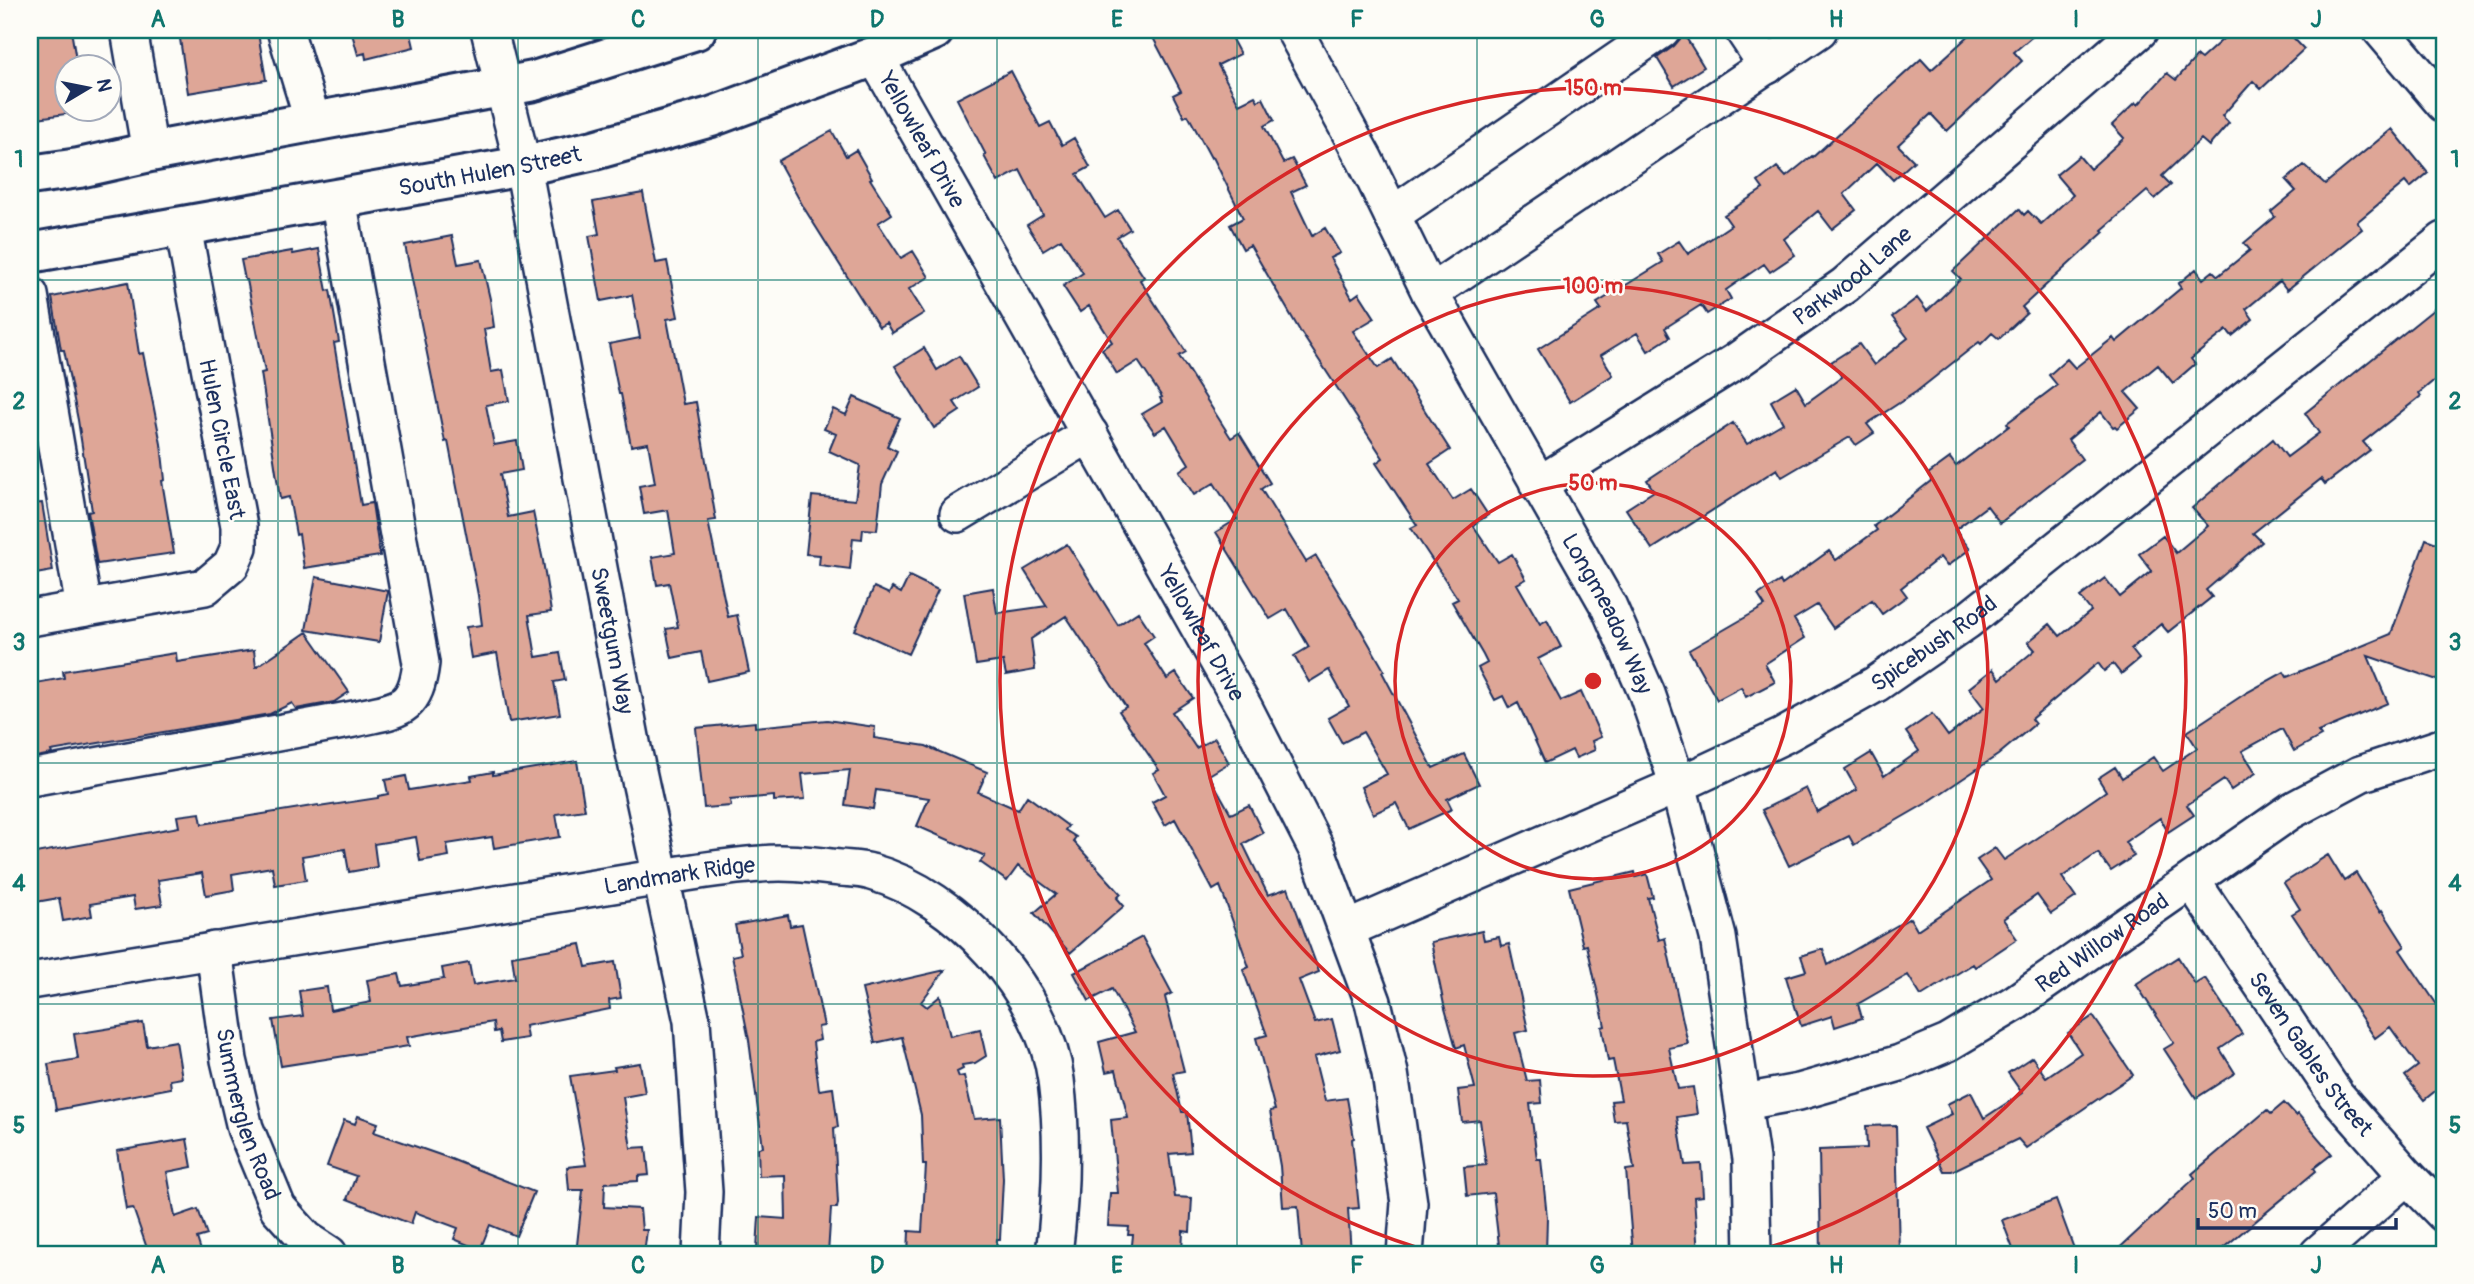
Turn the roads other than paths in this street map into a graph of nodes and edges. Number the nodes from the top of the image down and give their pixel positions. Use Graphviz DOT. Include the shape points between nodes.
graph roads {
  1 [pos="129,30"];
  2 [pos="285,30"];
  3 [pos="489,30"];
  4 [pos="696,30"];
  5 [pos="934,30"];
  6 [pos="1294,30"];
  7 [pos="1662,30"];
  8 [pos="1743,30"];
  9 [pos="1819,30"];
  10 [pos="2140,30"];
  11 [pos="2381,30"];
  12 [pos="875,56"];
  13 [pos="1767,66"];
  14 [pos="503,87"];
  15 [pos="2444,104"];
  16 [pos="313,122"];
  17 [pos="150,152"];
  18 [pos="523,166"];
  19 [pos="30,175"];
  20 [pos="338,199"];
  21 [pos="1392,215"];
  22 [pos="183,227"];
  23 [pos="2444,240"];
  24 [pos="30,253"];
  25 [pos="1430,293"];
  26 [pos="30,295"];
  27 [pos="1090,434"];
  28 [pos="1538,485"];
  29 [pos="958,514"];
  30 [pos="85,608"];
  31 [pos="30,618"];
  32 [pos="2444,746"];
  33 [pos="30,778"];
  34 [pos="1678,785"];
  35 [pos="661,877"];
  36 [pos="2192,881"];
  37 [pos="1348,929"];
  38 [pos="214,950"];
  39 [pos="30,981"];
  40 [pos="1744,1102"];
  41 [pos="2407,1176"];
  42 [pos="2444,1214"];
  43 [pos="329,1254"];
  44 [pos="701,1254"];
  45 [pos="1055,1254"];
  46 [pos="1405,1254"];
  47 [pos="1753,1254"];
  48 [pos="2318,1254"];
  1 -- 17 [label="street"];
  2 -- 16 [label="street"];
  3 -- 14 [label="street, Sweetgum Way"];
  4 -- 14 [label="main road"];
  5 -- 12 [label="main road, South Hulen Street"];
  6 -- 21 [label="street, Longmeadow Way"];
  7 -- 21 [label="street"];
  8 -- 13 [label="street"];
  9 -- 13 [label="street"];
  10 -- 28 [label="street, Parkwood Lane" via="1845,285 1735,362"];
  11 -- 15 [label="street"];
  12 -- 18 [label="main road, South Hulen Street" via="711,117"];
  12 -- 27 [label="street, Yellowleaf Drive"];
  13 -- 25 [label="street"];
  14 -- 16 [label="main road"];
  14 -- 18 [label="street, Sweetgum Way"];
  16 -- 17 [label="main road"];
  17 -- 19 [label="main road"];
  18 -- 20 [label="main road, South Hulen Street"];
  18 -- 35 [label="street, Sweetgum Way"];
  20 -- 22 [label="main road, South Hulen Street"];
  20 -- 33 [label="street" via="421,663 418,688 401,708 389,711"];
  21 -- 25 [label="street, Longmeadow Way"];
  22 -- 24 [label="main road, South Hulen Street"];
  22 -- 30 [label="street, Hulen Circle East" via="239,526 239,547 231,565 205,587"];
  23 -- 34 [label="street, Spicebush Road" via="1967,621 1864,691 1783,736"];
  25 -- 28 [label="street, Longmeadow Way"];
  26 -- 30 [label="street"];
  27 -- 29 [label="street"];
  27 -- 37 [label="street, Yellowleaf Drive" via="1245,709 1317,850"];
  28 -- 34 [label="street, Longmeadow Way" via="1609,607 1647,694"];
  30 -- 31 [label="street, Hulen Circle East"];
  32 -- 36 [label="street, Red Willow Road" via="2360,774 2291,811"];
  34 -- 37 [label="street, Spicebush Road"];
  34 -- 40 [label="street, Longmeadow Way" via="1718,937"];
  35 -- 38 [label="street, Landmark Ridge"];
  35 -- 44 [label="street, Sweetgum Way" via="692,1021 704,1192"];
  35 -- 45 [label="street, Landmark Ridge" via="763,863 871,872 911,888 963,922 1003,966 1042,1026 1056,1078"];
  36 -- 40 [label="street, Red Willow Road" via="2015,1003 1948,1042 1888,1066 1799,1092"];
  36 -- 41 [label="street, Seven Gables Street" via="2336,1095"];
  37 -- 46 [label="street, Yellowleaf Drive" via="1373,1002 1390,1073 1409,1203"];
  38 -- 39 [label="street, Landmark Ridge"];
  38 -- 43 [label="street, Summerglen Road" via="229,1060 245,1128 278,1208 306,1238"];
  40 -- 47 [label="street, Longmeadow Way" via="1751,1158"];
  41 -- 42 [label="street, Seven Gables Street"];
  41 -- 48 [label="street"];
}
